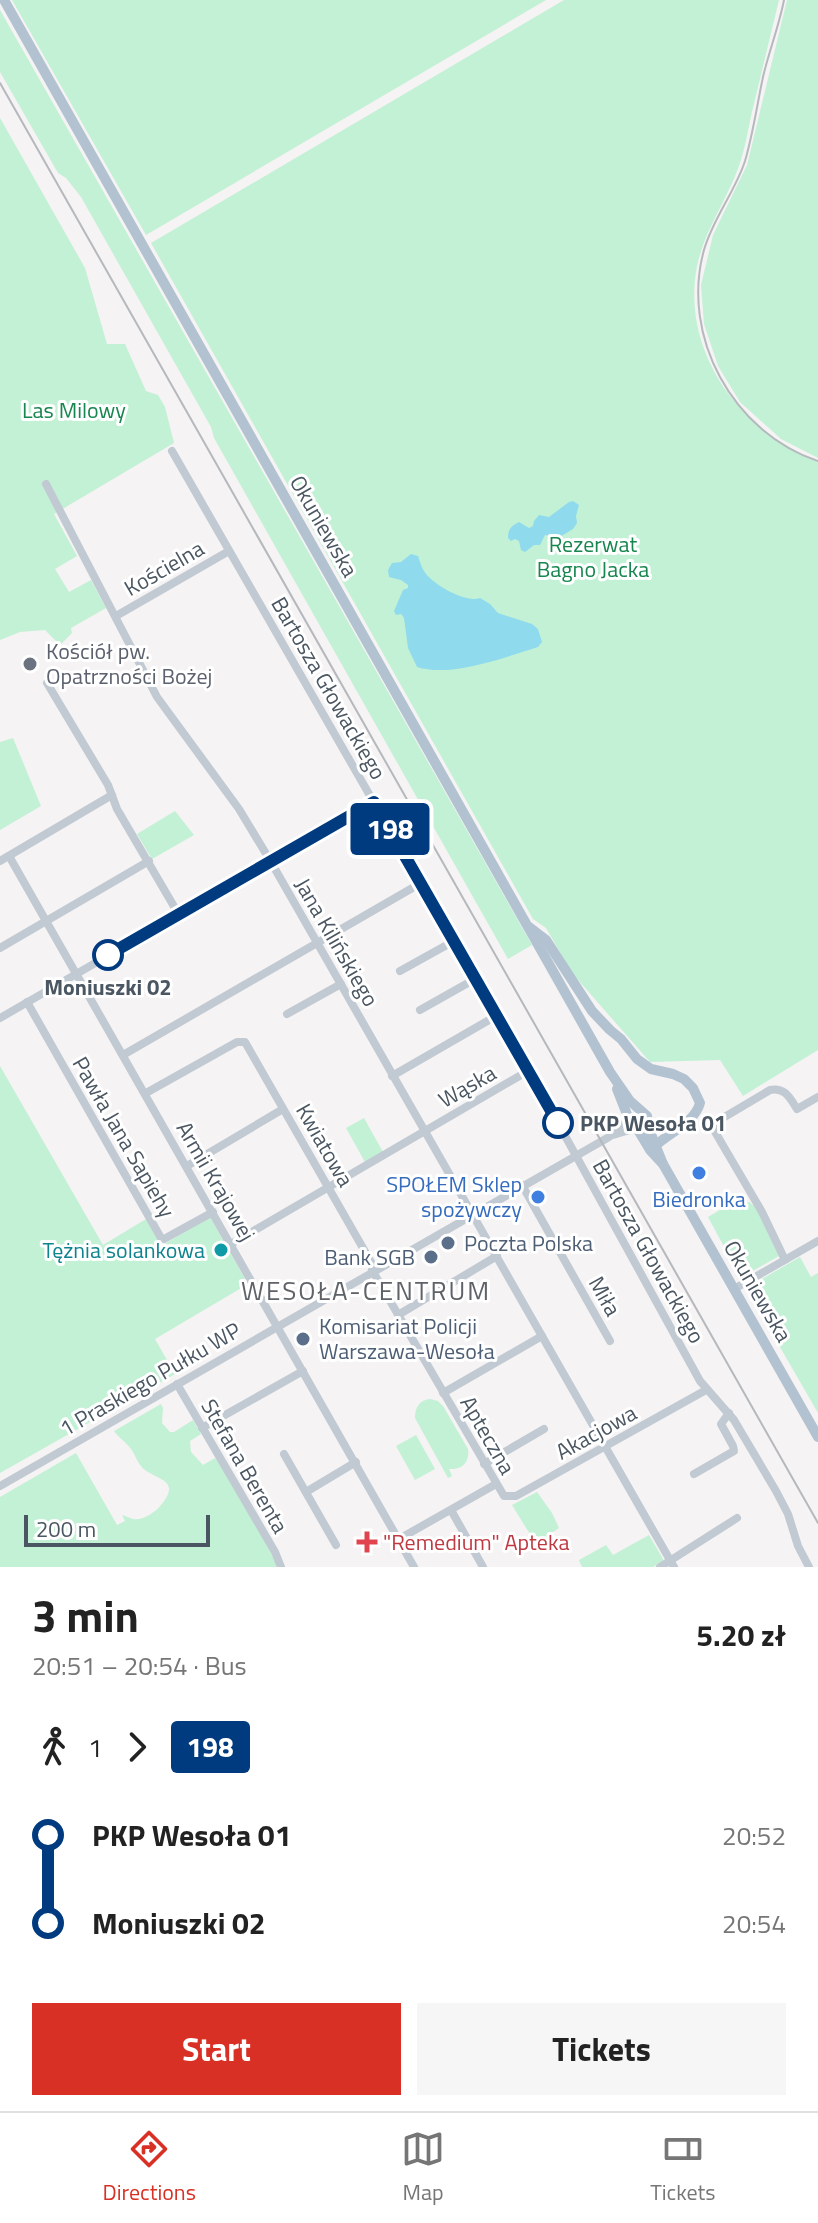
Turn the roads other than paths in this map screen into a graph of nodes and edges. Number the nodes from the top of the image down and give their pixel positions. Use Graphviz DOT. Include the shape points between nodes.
graph roads {
  1 [pos="4,0"];
  2 [pos="172,451"];
  3 [pos="46,484"];
  4 [pos="229,551"];
  5 [pos="116,616"];
  6 [pos="47,683"];
  7 [pos="112,795"];
  8 [pos="374,802"];
  9 [pos="4,858"];
  10 [pos="149,861"];
  11 [pos="271,862"];
  12 [pos="421,883"];
  13 [pos="179,915"];
  14 [pos="46,921"];
  15 [pos="527,925"];
  16 [pos="454,941"];
  17 [pos="317,943"];
  18 [pos="0,948"];
  19 [pos="400,971"];
  20 [pos="77,973"];
  21 [pos="475,979"];
  22 [pos="341,984"];
  23 [pos="27,1002"];
  24 [pos="420,1010"];
  25 [pos="287,1014"];
  26 [pos="496,1016"];
  27 [pos="0,1018"];
  28 [pos="123,1055"];
  29 [pos="528,1071"];
  30 [pos="610,1072"];
  31 [pos="392,1076"];
  32 [pos="146,1093"];
  33 [pos="818,1097"];
  34 [pos="283,1109"];
  35 [pos="639,1110"];
  36 [pos="635,1124"];
  37 [pos="425,1131"];
  38 [pos="653,1147"];
  39 [pos="576,1155"];
  40 [pos="187,1166"];
  41 [pos="522,1185"];
  42 [pos="329,1188"];
  43 [pos="213,1212"];
  44 [pos="472,1214"];
  45 [pos="818,1241"];
  46 [pos="231,1244"];
  47 [pos="497,1256"];
  48 [pos="785,1260"];
  49 [pos="374,1270"];
  50 [pos="734,1289"];
  51 [pos="398,1315"];
  52 [pos="278,1326"];
  53 [pos="542,1336"];
  54 [pos="610,1341"];
  55 [pos="303,1371"];
  56 [pos="177,1384"];
  57 [pos="706,1390"];
  58 [pos="443,1393"];
  59 [pos="729,1413"];
  60 [pos="202,1428"];
  61 [pos="544,1429"];
  62 [pos="818,1437"];
  63 [pos="605,1447"];
  64 [pos="284,1454"];
  65 [pos="356,1462"];
  66 [pos="484,1464"];
  67 [pos="694,1474"];
  68 [pos="496,1484"];
  69 [pos="0,1486"];
  70 [pos="306,1492"];
  71 [pos="501,1494"];
  72 [pos="451,1510"];
  73 [pos="737,1518"];
  74 [pos="399,1539"];
  75 [pos="336,1545"];
  76 [pos="673,1564"];
  77 [pos="281,1567"];
  78 [pos="414,1567"];
  79 [pos="483,1567"];
  80 [pos="660,1567"];
  81 [pos="809,1567"];
  1 -- 15 [label="main road, Okuniewska"];
  2 -- 4 [label="street, Bartosza Głowackiego"];
  3 -- 5 [label="street, Jana Kilińskiego"];
  4 -- 5 [label="street, Kościelna"];
  4 -- 8 [label="street, Bartosza Głowackiego"];
  5 -- 11 [label="street, Jana Kilińskiego" via="157,697"];
  6 -- 7 [label="street"];
  7 -- 9 [label="street"];
  7 -- 10 [label="street"];
  8 -- 11 [label="street"];
  8 -- 12 [label="street, Bartosza Głowackiego"];
  9 -- 14 [label="street, Armii Krajowej"];
  10 -- 13 [label="street"];
  10 -- 14 [label="street"];
  11 -- 13 [label="street"];
  11 -- 17 [label="street, Jana Kilińskiego"];
  12 -- 16 [label="street, Bartosza Głowackiego"];
  12 -- 17 [label="street"];
  13 -- 20 [label="street"];
  14 -- 18 [label="street"];
  14 -- 20 [label="street, Armii Krajowej"];
  15 -- 30 [label="main road, Okuniewska"];
  15 -- 38 [label="main road" via="546,940 592,1011 639,1061 681,1077 693,1088 700,1103 697,1111"];
  16 -- 19 [label="street"];
  16 -- 21 [label="street, Bartosza Głowackiego"];
  17 -- 22 [label="street, Jana Kilińskiego"];
  17 -- 28 [label="street"];
  20 -- 23 [label="street"];
  20 -- 28 [label="street, Armii Krajowej"];
  21 -- 24 [label="street"];
  21 -- 26 [label="street, Bartosza Głowackiego"];
  22 -- 25 [label="street"];
  22 -- 31 [label="street, Jana Kilińskiego"];
  23 -- 27 [label="street"];
  23 -- 43 [label="street, Pawła Jana Sapiehy" via="161,1238"];
  26 -- 29 [label="street, Bartosza Głowackiego"];
  26 -- 31 [label="street"];
  28 -- 32 [label="street, Armii Krajowej"];
  29 -- 37 [label="street, Wąska"];
  29 -- 39 [label="street, Bartosza Głowackiego"];
  30 -- 35 [label="main road, Okuniewska"];
  30 -- 36 [label="main road, Okuniewska"];
  31 -- 37 [label="street, Jana Kilińskiego"];
  32 -- 34 [label="street, Kwiatowa" via="242,1041"];
  32 -- 40 [label="street, Armii Krajowej"];
  33 -- 48 [label="street" via="797,1109 785,1092 770,1090 711,1125"];
  34 -- 40 [label="street"];
  34 -- 42 [label="street, Kwiatowa"];
  35 -- 36 [label="main road" via="631,1112"];
  35 -- 36 [label="main road, Okuniewska" via="646,1114"];
  36 -- 38 [label="main road, Okuniewska"];
  36 -- 39 [label="street, 1 Praskiego Pułku WP"];
  37 -- 42 [label="street, Wąska"];
  37 -- 44 [label="street, Jana Kilińskiego"];
  38 -- 50 [label="main road, Okuniewska"];
  39 -- 41 [label="street, 1 Praskiego Pułku WP"];
  39 -- 57 [label="street, Bartosza Głowackiego"];
  40 -- 43 [label="street, Armii Krajowej"];
  41 -- 44 [label="street, 1 Praskiego Pułku WP"];
  41 -- 54 [label="street, Miła"];
  42 -- 46 [label="street, Wąska"];
  42 -- 49 [label="street, Kwiatowa"];
  43 -- 46 [label="street, Armii Krajowej"];
  44 -- 47 [label="street, Jana Kilińskiego"];
  44 -- 49 [label="street, 1 Praskiego Pułku WP"];
  45 -- 48 [label="street"];
  46 -- 52 [label="street, Armii Krajowej"];
  47 -- 51 [label="street"];
  47 -- 53 [label="street, Jana Kilińskiego"];
  48 -- 50 [label="street"];
  49 -- 51 [label="street, Apteczna"];
  49 -- 52 [label="street, 1 Praskiego Pułku WP"];
  50 -- 62 [label="main road, Okuniewska"];
  51 -- 58 [label="street, Apteczna"];
  52 -- 55 [label="street, Armii Krajowej"];
  52 -- 56 [label="street, 1 Praskiego Pułku WP"];
  53 -- 58 [label="street"];
  53 -- 63 [label="street, Jana Kilińskiego"];
  55 -- 60 [label="street"];
  55 -- 65 [label="street, Armii Krajowej"];
  56 -- 60 [label="street, Stefana Berenta"];
  56 -- 69 [label="street, 1 Praskiego Pułku WP"];
  57 -- 59 [label="street, Bartosza Głowackiego"];
  57 -- 63 [label="street, Akacjowa"];
  58 -- 66 [label="street, Apteczna"];
  59 -- 67 [label="street" via="721,1424 734,1451"];
  59 -- 81 [label="street, Bartosza Głowackiego" via="780,1498"];
  60 -- 77 [label="street, Stefana Berenta"];
  61 -- 66 [label="street"];
  63 -- 71 [label="street, Akacjowa" via="516,1496"];
  63 -- 76 [label="street, Jana Kilińskiego"];
  64 -- 70 [label="street"];
  65 -- 70 [label="street"];
  65 -- 74 [label="street, Armii Krajowej"];
  66 -- 68 [label="street, Apteczna"];
  68 -- 71 [label="street, Apteczna"];
  68 -- 72 [label="street"];
  70 -- 75 [label="street"];
  72 -- 74 [label="street"];
  72 -- 79 [label="street"];
  73 -- 76 [label="street"];
  74 -- 78 [label="street, Armii Krajowej"];
  76 -- 80 [label="street"];
}
